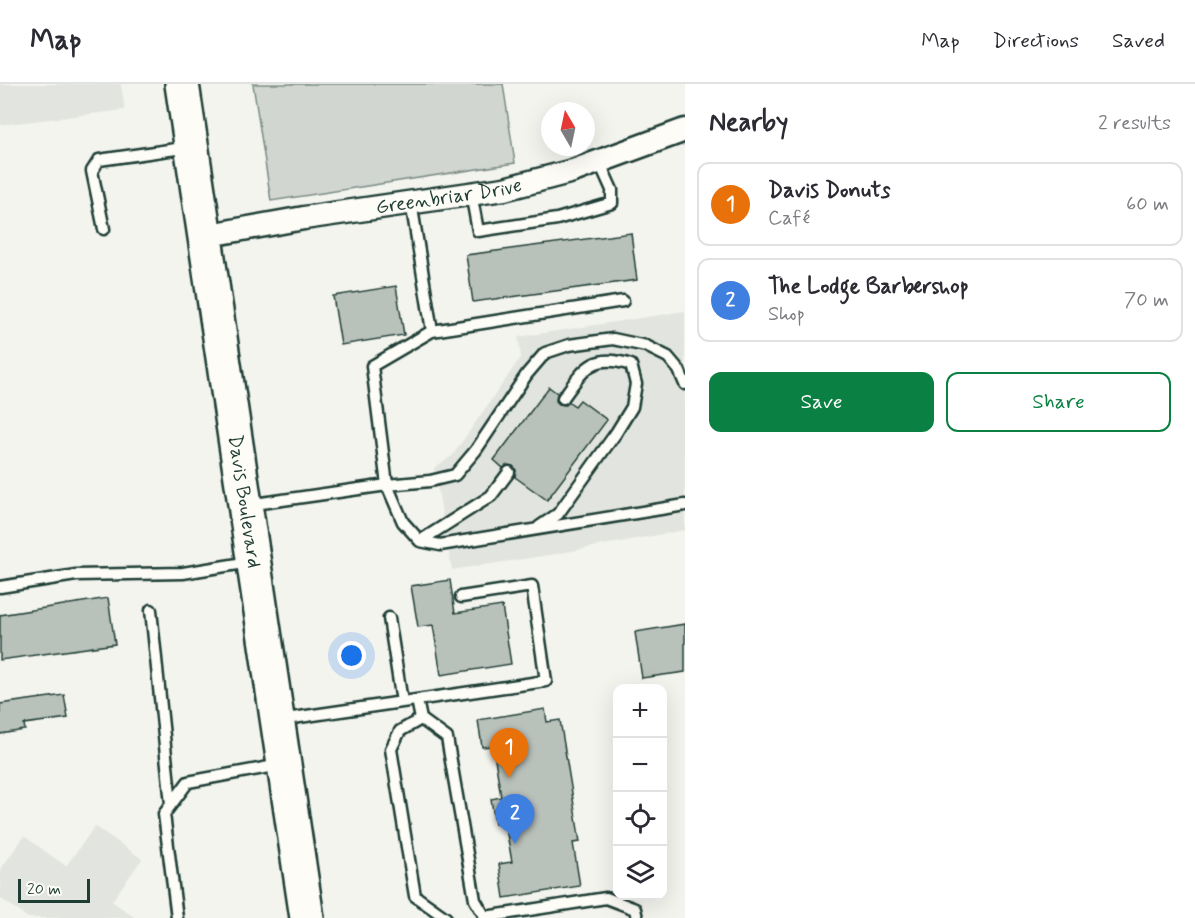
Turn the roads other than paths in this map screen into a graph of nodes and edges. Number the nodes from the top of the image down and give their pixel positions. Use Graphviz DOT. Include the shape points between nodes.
graph roads {
  1 [pos="182,84"];
  2 [pos="685,130"];
  3 [pos="192,147"];
  4 [pos="599,161"];
  5 [pos="471,193"];
  6 [pos="411,202"];
  7 [pos="104,229"];
  8 [pos="204,236"];
  9 [pos="623,301"];
  10 [pos="432,331"];
  11 [pos="682,370"];
  12 [pos="685,384"];
  13 [pos="563,398"];
  14 [pos="509,472"];
  15 [pos="387,485"];
  16 [pos="244,505"];
  17 [pos="685,505"];
  18 [pos="536,529"];
  19 [pos="420,541"];
  20 [pos="253,562"];
  21 [pos="0,587"];
  22 [pos="461,597"];
  23 [pos="151,610"];
  24 [pos="389,618"];
  25 [pos="417,700"];
  26 [pos="402,702"];
  27 [pos="421,719"];
  28 [pos="276,721"];
  29 [pos="283,764"];
  30 [pos="171,804"];
  31 [pos="483,917"];
  32 [pos="177,918"];
  33 [pos="307,918"];
  34 [pos="446,918"];
  35 [pos="636,918"];
  1 -- 3 [label="main road, Davis Boulevard"];
  2 -- 4 [label="street, Greenbriar Drive"];
  3 -- 7 [label="lane" via="99,160 92,171"];
  3 -- 8 [label="main road, Davis Boulevard"];
  4 -- 5 [label="street, Greenbriar Drive" via="504,189"];
  4 -- 5 [label="lane" via="612,190 612,203 557,219 478,231"];
  5 -- 6 [label="street, Greenbriar Drive"];
  6 -- 8 [label="street, Greenbriar Drive"];
  6 -- 10 [label="lane"];
  8 -- 16 [label="main road, Davis Boulevard"];
  9 -- 10 [label="lane"];
  10 -- 15 [label="lane" via="372,366"];
  11 -- 12 [label="lane"];
  11 -- 15 [label="lane" via="668,357 646,346 613,339 545,353 455,475"];
  13 -- 18 [label="lane" via="597,361 616,360 631,365 636,384 632,407 558,514"];
  14 -- 19 [label="lane" via="491,496"];
  15 -- 16 [label="lane"];
  15 -- 19 [label="lane" via="404,522"];
  16 -- 20 [label="main road, Davis Boulevard"];
  17 -- 18 [label="lane"];
  18 -- 19 [label="lane" via="440,545"];
  20 -- 21 [label="lane" via="183,573 76,576"];
  20 -- 28 [label="main road, Davis Boulevard"];
  22 -- 25 [label="lane" via="532,586 546,681"];
  23 -- 30 [label="lane"];
  24 -- 26 [label="lane"];
  25 -- 26 [label="lane"];
  25 -- 27 [label="lane"];
  26 -- 28 [label="lane"];
  27 -- 31 [label="lane" via="447,738 475,900"];
  27 -- 34 [label="lane" via="400,731 391,749 416,896"];
  28 -- 29 [label="main road, Davis Boulevard"];
  29 -- 30 [label="lane" via="188,782"];
  29 -- 33 [label="main road, Davis Boulevard"];
  30 -- 32 [label="lane" via="164,814"];
  31 -- 35 [label="lane" via="606,898 635,909"];
}
